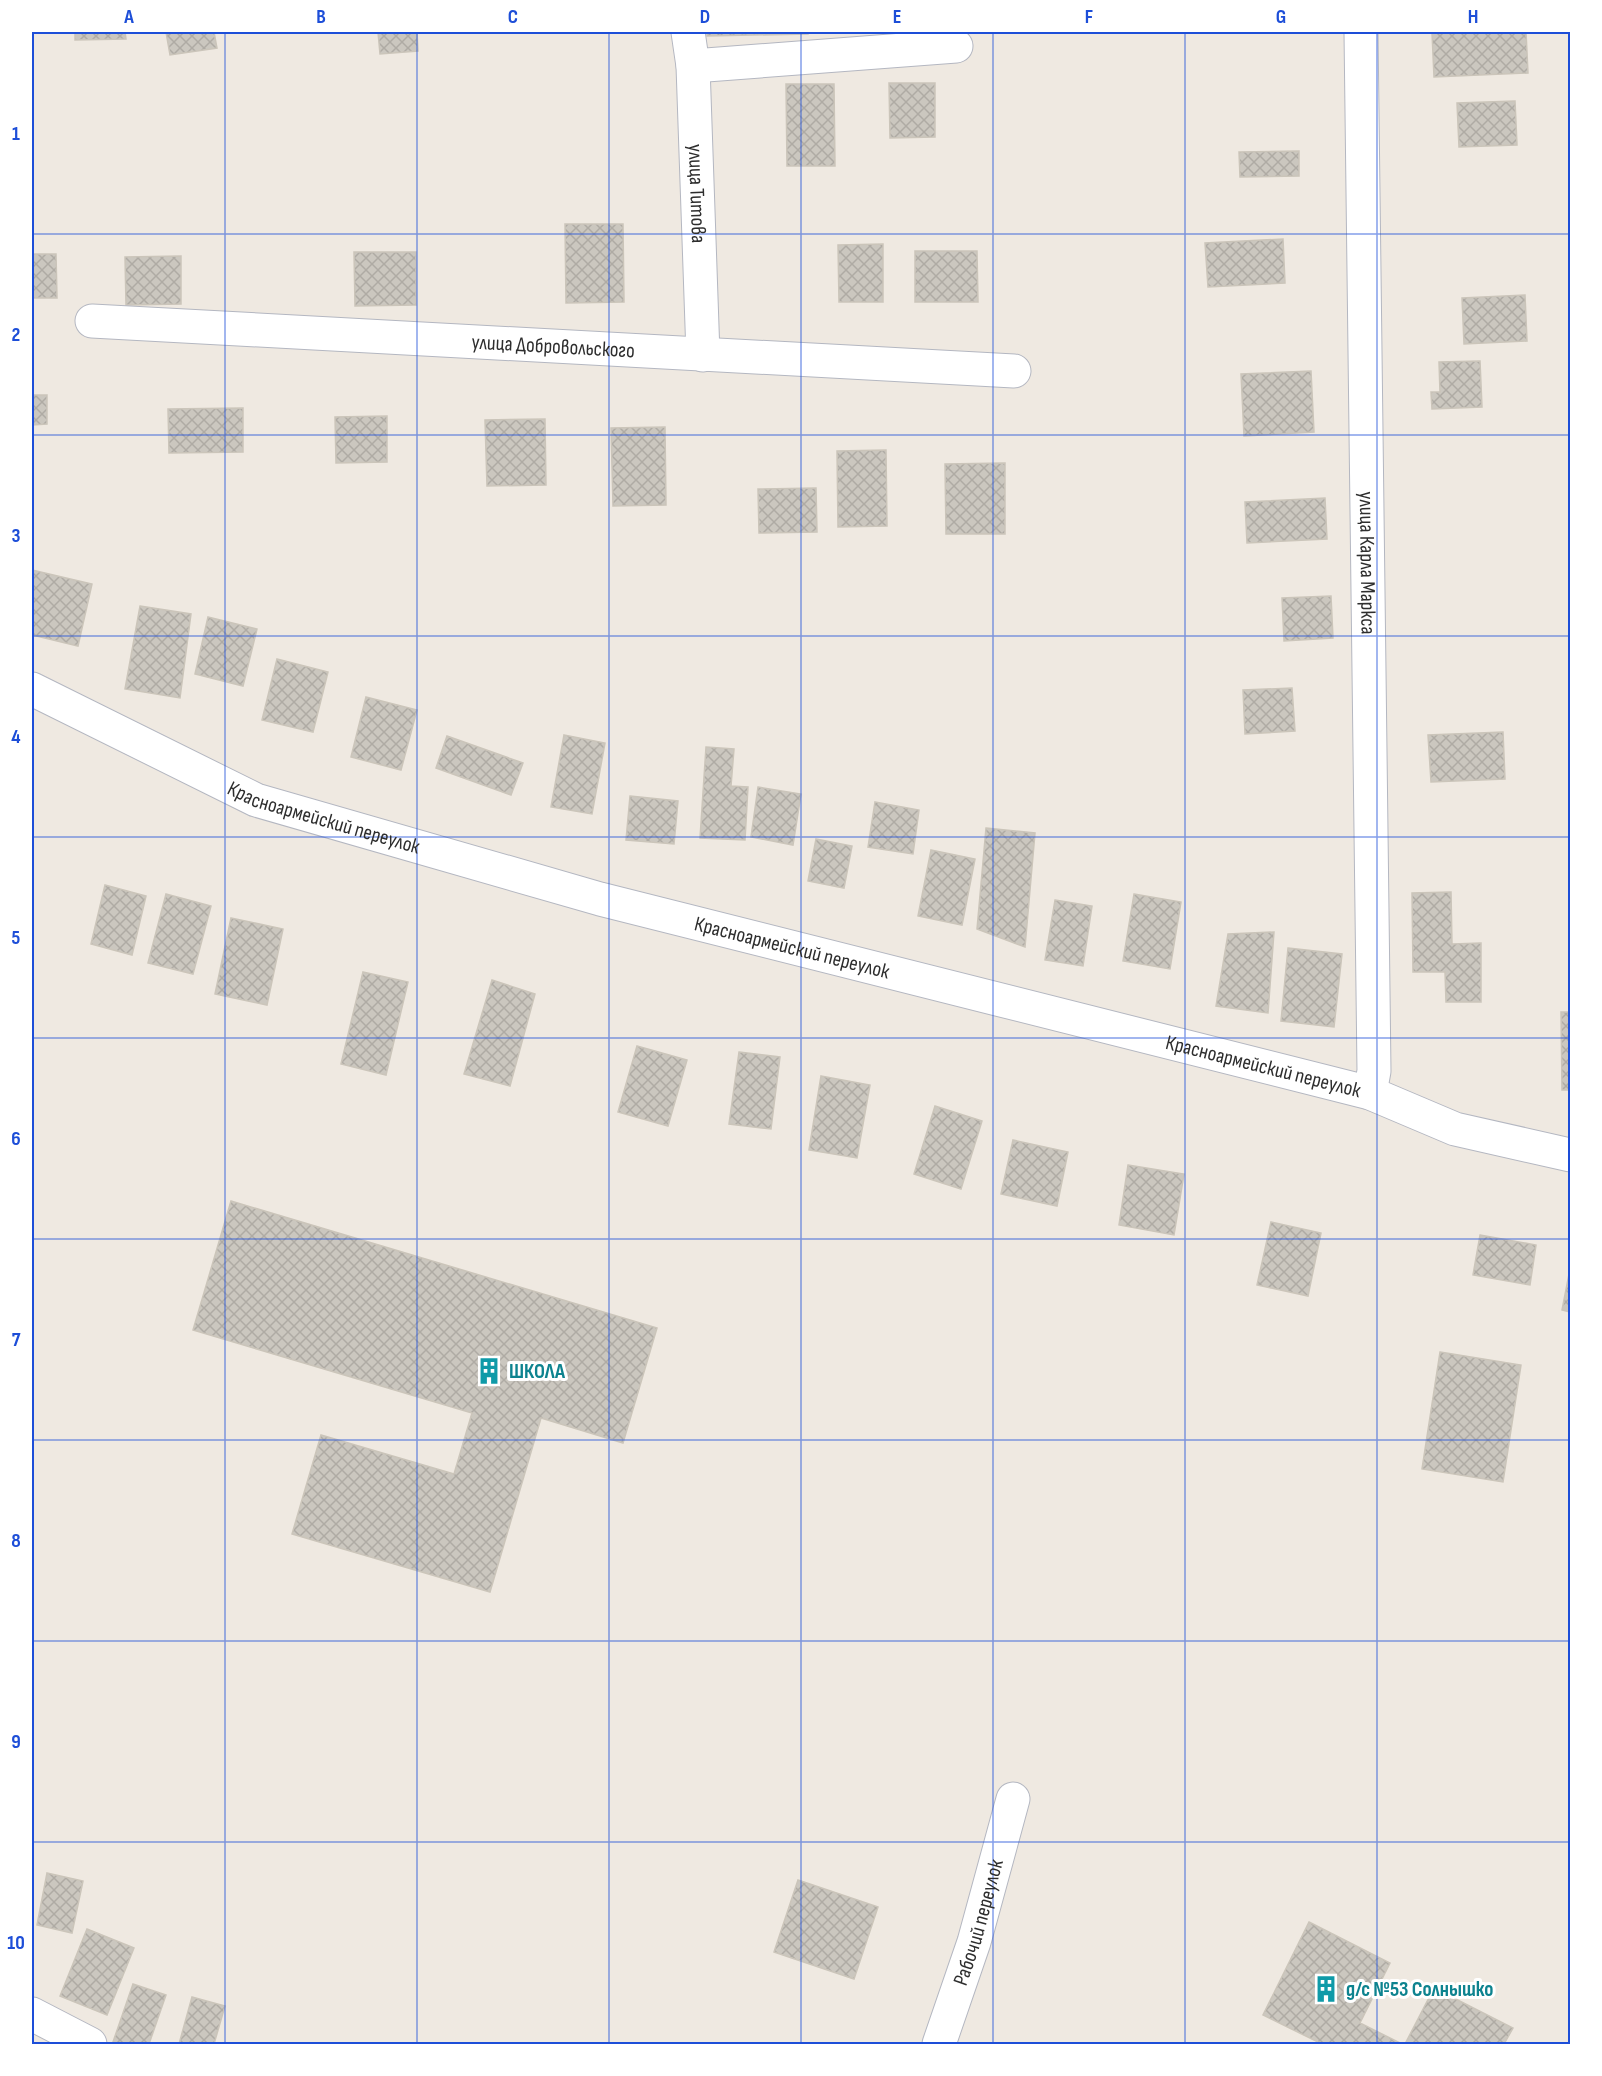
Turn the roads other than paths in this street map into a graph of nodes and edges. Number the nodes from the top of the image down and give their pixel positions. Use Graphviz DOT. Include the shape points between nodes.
graph roads {
  1 [pos="688,32"];
  2 [pos="1361,32"];
  3 [pos="956,46"];
  4 [pos="693,66"];
  5 [pos="92,321"];
  6 [pos="703,355"];
  7 [pos="1014,371"];
  8 [pos="32,689"];
  9 [pos="1370,1094"];
  10 [pos="1570,1155"];
  11 [pos="1013,1799"];
  12 [pos="32,2014"];
  13 [pos="90,2044"];
  14 [pos="939,2044"];
  1 -- 4 [label="street, улица Титова"];
  2 -- 9 [label="street, улица Карла Маркса" via="1374,1071"];
  3 -- 4 [label="street"];
  4 -- 6 [label="street, улица Титова"];
  5 -- 6 [label="street, улица Добровольского"];
  6 -- 7 [label="street, улица Добровольского"];
  8 -- 9 [label="street, Красноармейский переулок" via="256,800 600,899"];
  9 -- 10 [label="street, Красноармейский переулок" via="1455,1129"];
  11 -- 14 [label="street, Рабочий переулок" via="974,1942"];
  12 -- 13 [label="street"];
}
